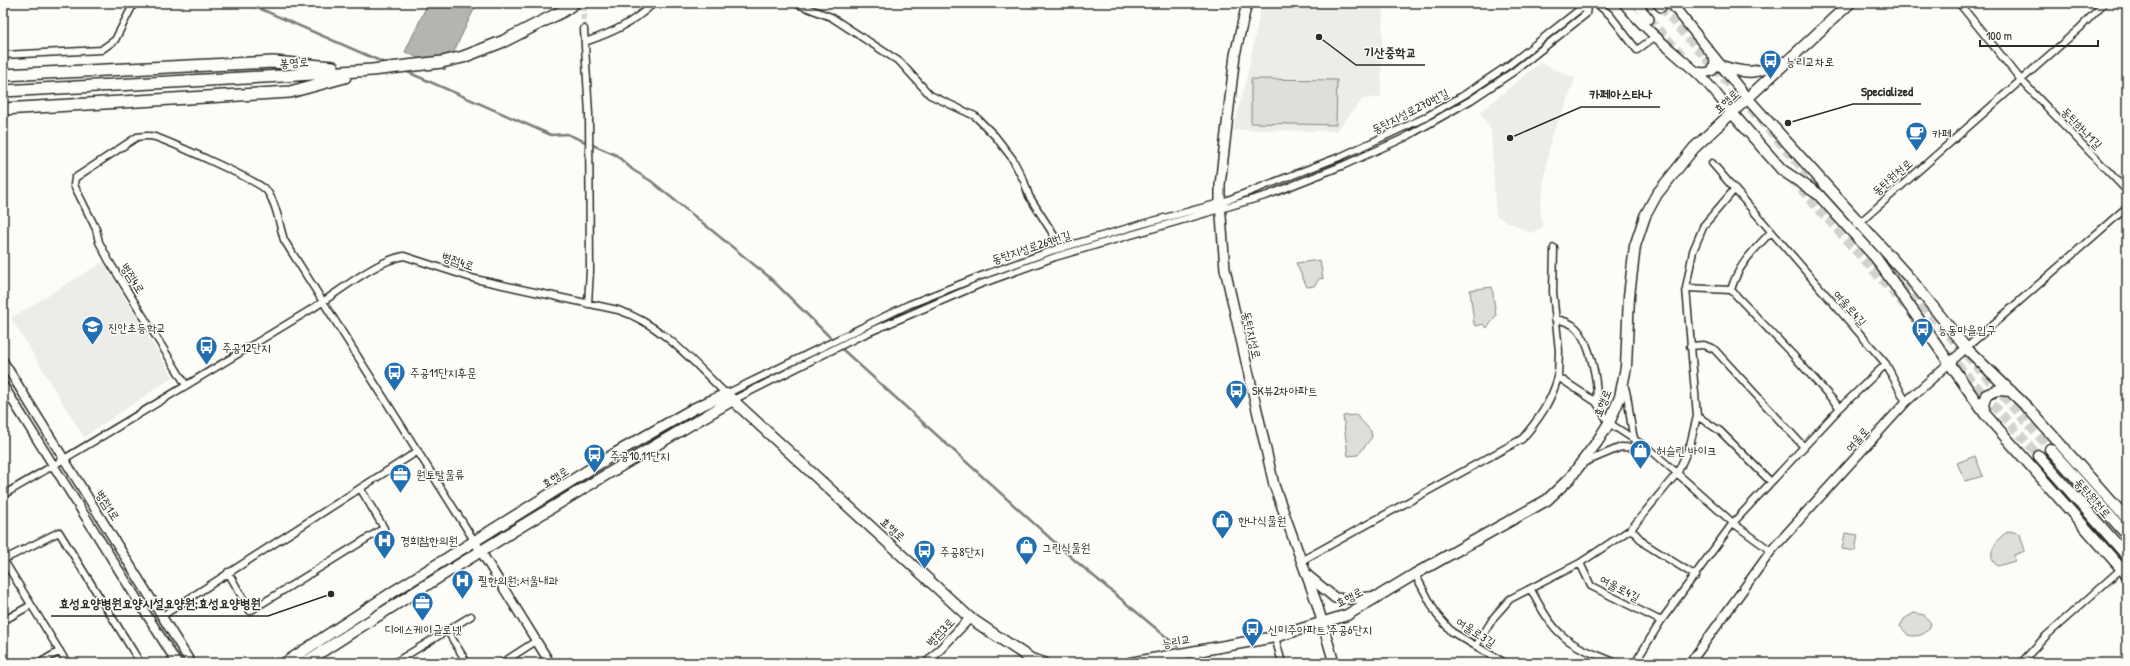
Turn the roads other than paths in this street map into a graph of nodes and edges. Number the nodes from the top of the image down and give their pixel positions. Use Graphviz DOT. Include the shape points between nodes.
graph roads {
  1 [pos="134,3"];
  2 [pos="574,3"];
  3 [pos="654,3"];
  4 [pos="795,3"];
  5 [pos="1247,3"];
  6 [pos="1596,3"];
  7 [pos="1624,3"];
  8 [pos="1636,3"];
  9 [pos="1671,3"];
  10 [pos="1850,3"];
  11 [pos="1959,3"];
  12 [pos="2104,3"];
  13 [pos="1589,5"];
  14 [pos="1649,19"];
  15 [pos="584,29"];
  16 [pos="1656,36"];
  17 [pos="585,42"];
  18 [pos="3,55"];
  19 [pos="1714,56"];
  20 [pos="1788,60"];
  21 [pos="1721,66"];
  22 [pos="370,70"];
  23 [pos="1696,72"];
  24 [pos="3,75"];
  25 [pos="2021,80"];
  26 [pos="3,91"];
  27 [pos="1748,98"];
  28 [pos="3,109"];
  29 [pos="1732,113"];
  30 [pos="1712,163"];
  31 [pos="1734,190"];
  32 [pos="2127,191"];
  33 [pos="1220,207"];
  34 [pos="2127,207"];
  35 [pos="1856,227"];
  36 [pos="1770,233"];
  37 [pos="1062,248"];
  38 [pos="1554,248"];
  39 [pos="1686,288"];
  40 [pos="1731,290"];
  41 [pos="325,302"];
  42 [pos="588,304"];
  43 [pos="1555,319"];
  44 [pos="1690,346"];
  45 [pos="1966,348"];
  46 [pos="3,361"];
  47 [pos="1950,362"];
  48 [pos="1886,364"];
  49 [pos="1558,377"];
  50 [pos="3,384"];
  51 [pos="1624,384"];
  52 [pos="186,385"];
  53 [pos="2011,391"];
  54 [pos="729,397"];
  55 [pos="1596,402"];
  56 [pos="1906,402"];
  57 [pos="1840,408"];
  58 [pos="1985,414"];
  59 [pos="1697,416"];
  60 [pos="1609,423"];
  61 [pos="1634,438"];
  62 [pos="1804,447"];
  63 [pos="1648,448"];
  64 [pos="2050,449"];
  65 [pos="418,451"];
  66 [pos="2039,456"];
  67 [pos="65,458"];
  68 [pos="1582,464"];
  69 [pos="53,466"];
  70 [pos="1678,472"];
  71 [pos="1771,482"];
  72 [pos="360,488"];
  73 [pos="3,495"];
  74 [pos="2127,519"];
  75 [pos="1733,523"];
  76 [pos="1631,529"];
  77 [pos="2127,535"];
  78 [pos="475,542"];
  79 [pos="1771,551"];
  80 [pos="481,552"];
  81 [pos="2127,556"];
  82 [pos="3,560"];
  83 [pos="1301,561"];
  84 [pos="1580,563"];
  85 [pos="228,572"];
  86 [pos="2124,572"];
  87 [pos="1415,574"];
  88 [pos="1307,575"];
  89 [pos="1696,576"];
  90 [pos="1532,590"];
  91 [pos="1379,596"];
  92 [pos="31,606"];
  93 [pos="162,616"];
  94 [pos="471,616"];
  95 [pos="970,618"];
  96 [pos="3,621"];
  97 [pos="1660,621"];
  98 [pos="1322,622"];
  99 [pos="447,630"];
  100 [pos="1275,637"];
  101 [pos="536,641"];
  102 [pos="1476,646"];
  103 [pos="1204,650"];
  104 [pos="60,652"];
  105 [pos="1193,652"];
  106 [pos="1692,662"];
  107 [pos="39,663"];
  108 [pos="67,663"];
  109 [pos="138,663"];
  110 [pos="177,663"];
  111 [pos="192,663"];
  112 [pos="285,663"];
  113 [pos="304,663"];
  114 [pos="394,663"];
  115 [pos="467,663"];
  116 [pos="502,663"];
  117 [pos="550,663"];
  118 [pos="927,663"];
  119 [pos="1044,663"];
  120 [pos="1130,663"];
  121 [pos="1198,663"];
  122 [pos="1282,663"];
  123 [pos="1334,663"];
  124 [pos="1505,663"];
  125 [pos="1616,663"];
  126 [pos="1635,663"];
  127 [pos="2021,663"];
  1 -- 18 [label="street" via="115,40 101,50"];
  2 -- 22 [label="highway, 봉영로" via="504,41 463,57 442,62"];
  3 -- 17 [label="street" via="613,33"];
  4 -- 37 [label="street" via="831,17 900,62 930,95 975,116 1012,158 1029,196"];
  5 -- 33 [label="main road, 동탄지성로" via="1235,55"];
  6 -- 16 [label="street" via="1610,15 1637,50"];
  7 -- 16 [label="main road" via="1640,23"];
  8 -- 14 [label="main road"];
  9 -- 19 [label="main road"];
  10 -- 20 [label="main road, 효행로"];
  11 -- 25 [label="street, 동탄하나1길"];
  12 -- 25 [label="street"];
  13 -- 33 [label="street, 동탄지성로270번길" via="1580,9 1485,81 1424,118 1342,156"];
  13 -- 33 [label="street" via="1586,14 1513,72 1471,100 1404,138 1284,189"];
  15 -- 17 [label="street"];
  16 -- 23 [label="main road"];
  17 -- 42 [label="street" via="589,131"];
  19 -- 21 [label="main road"];
  19 -- 23 [label="main road" via="1714,70 1710,73"];
  20 -- 21 [label="main road" via="1750,73"];
  20 -- 27 [label="main road, 효행로"];
  21 -- 27 [label="main road"];
  22 -- 24 [label="highway" via="273,62"];
  22 -- 26 [label="highway, 봉영로"];
  22 -- 28 [label="highway" via="290,92"];
  23 -- 29 [label="main road"];
  25 -- 32 [label="street, 동탄하나1길"];
  25 -- 35 [label="street, 동탄원천로"];
  27 -- 29 [label="main road, 효행로"];
  27 -- 35 [label="main road"];
  29 -- 35 [label="main road" via="1782,170 1818,194"];
  29 -- 51 [label="main road, 효행로" via="1694,148 1657,194 1645,216 1635,246 1629,296"];
  30 -- 31 [label="street, 여울로4길"];
  31 -- 36 [label="street, 여울로4길"];
  31 -- 39 [label="street" via="1704,225 1693,251"];
  33 -- 37 [label="street, 동탄지성로269번길" via="1142,224"];
  33 -- 54 [label="street" via="1056,257 978,285"];
  33 -- 83 [label="main road, 동탄지성로" via="1225,269 1274,485"];
  34 -- 45 [label="street"];
  35 -- 45 [label="main road" via="1913,282"];
  35 -- 47 [label="main road" via="1916,318"];
  36 -- 40 [label="street" via="1742,264"];
  36 -- 48 [label="street, 여울로4길"];
  37 -- 54 [label="street, 동탄지성로269번길" via="908,305 818,348"];
  38 -- 43 [label="street"];
  39 -- 40 [label="street"];
  39 -- 44 [label="street"];
  40 -- 57 [label="street"];
  41 -- 42 [label="street, 병점4로" via="378,265 404,256 475,279"];
  41 -- 52 [label="street, 병점4로"];
  41 -- 52 [label="street, 병점4로" via="284,240 274,204 267,190 251,179 154,137 137,137 75,178 74,184 109,261"];
  41 -- 65 [label="street"];
  42 -- 54 [label="street, 병점4로" via="637,316 658,329"];
  43 -- 49 [label="street" via="1559,351"];
  43 -- 55 [label="street" via="1568,322 1585,340 1598,392"];
  44 -- 59 [label="street"];
  44 -- 62 [label="street" via="1704,345 1714,348"];
  45 -- 47 [label="street, 여울로"];
  45 -- 53 [label="main road"];
  46 -- 67 [label="street, 병점1로"];
  47 -- 56 [label="street, 여울로"];
  47 -- 58 [label="main road"];
  48 -- 56 [label="street, 여울로4길"];
  48 -- 57 [label="street"];
  49 -- 55 [label="street"];
  49 -- 83 [label="street" via="1554,392 1541,417 1522,439"];
  50 -- 69 [label="street, 병점1로"];
  51 -- 60 [label="main road, 효행로"];
  51 -- 61 [label="street"];
  52 -- 67 [label="street, 병점4로"];
  53 -- 58 [label="main road" via="1998,390 1986,395 1983,405"];
  53 -- 74 [label="main road"];
  54 -- 78 [label="main road, 효행로" via="693,409 616,453"];
  54 -- 80 [label="main road, 효행로"];
  54 -- 95 [label="main road, 효행로"];
  55 -- 60 [label="street"];
  56 -- 79 [label="street, 여울로"];
  57 -- 62 [label="street"];
  58 -- 86 [label="main road"];
  59 -- 70 [label="street" via="1690,445"];
  59 -- 71 [label="street" via="1720,431"];
  60 -- 61 [label="street"];
  60 -- 68 [label="main road, 효행로"];
  61 -- 63 [label="street"];
  62 -- 71 [label="street"];
  63 -- 68 [label="street" via="1621,447"];
  63 -- 70 [label="street"];
  64 -- 77 [label="main road, 동탄원천로"];
  65 -- 72 [label="street"];
  65 -- 78 [label="street"];
  66 -- 81 [label="main road, 동탄원천로"];
  67 -- 69 [label="street, 병점4로"];
  67 -- 93 [label="street, 병점1로"];
  68 -- 87 [label="main road, 효행로" via="1547,500"];
  69 -- 73 [label="street, 병점4로"];
  69 -- 110 [label="street, 병점1로"];
  70 -- 75 [label="street"];
  70 -- 76 [label="street"];
  71 -- 75 [label="street"];
  72 -- 85 [label="street"];
  72 -- 85 [label="street" via="384,528 250,611"];
  75 -- 79 [label="street"];
  75 -- 89 [label="street"];
  76 -- 84 [label="street"];
  76 -- 89 [label="street" via="1645,544"];
  78 -- 80 [label="street"];
  78 -- 112 [label="main road, 효행로"];
  79 -- 106 [label="street, 여울로"];
  80 -- 101 [label="street"];
  80 -- 113 [label="main road, 효행로"];
  82 -- 92 [label="street"];
  82 -- 109 [label="street" via="59,532 138,659"];
  83 -- 88 [label="main road, 동탄지성로"];
  84 -- 90 [label="street"];
  84 -- 97 [label="street, 여울로4길" via="1591,586"];
  85 -- 93 [label="street"];
  86 -- 127 [label="street" via="2046,636"];
  87 -- 91 [label="main road, 효행로"];
  87 -- 102 [label="street, 여울로3길" via="1438,615 1452,632"];
  88 -- 91 [label="main road" via="1335,598"];
  88 -- 98 [label="main road, 동탄지성로"];
  89 -- 97 [label="street"];
  90 -- 102 [label="street" via="1510,599 1494,617"];
  90 -- 125 [label="street" via="1546,617 1563,636"];
  91 -- 98 [label="main road, 효행로" via="1347,615"];
  92 -- 96 [label="street"];
  92 -- 104 [label="street"];
  93 -- 111 [label="street, 병점1로"];
  94 -- 99 [label="street"];
  95 -- 118 [label="street, 병점3로"];
  95 -- 119 [label="main road, 효행로" via="1031,659"];
  97 -- 126 [label="street"];
  98 -- 100 [label="main road, 효행로"];
  98 -- 123 [label="main road, 동탄지성로"];
  99 -- 114 [label="street"];
  99 -- 115 [label="street"];
  100 -- 103 [label="main road, 효행로"];
  100 -- 122 [label="street"];
  101 -- 116 [label="street"];
  101 -- 117 [label="street"];
  102 -- 124 [label="street, 여울로3길"];
  103 -- 105 [label="main road, 능리교"];
  104 -- 107 [label="street"];
  104 -- 108 [label="street"];
  105 -- 120 [label="main road, 능리교"];
  105 -- 121 [label="street"];
}
